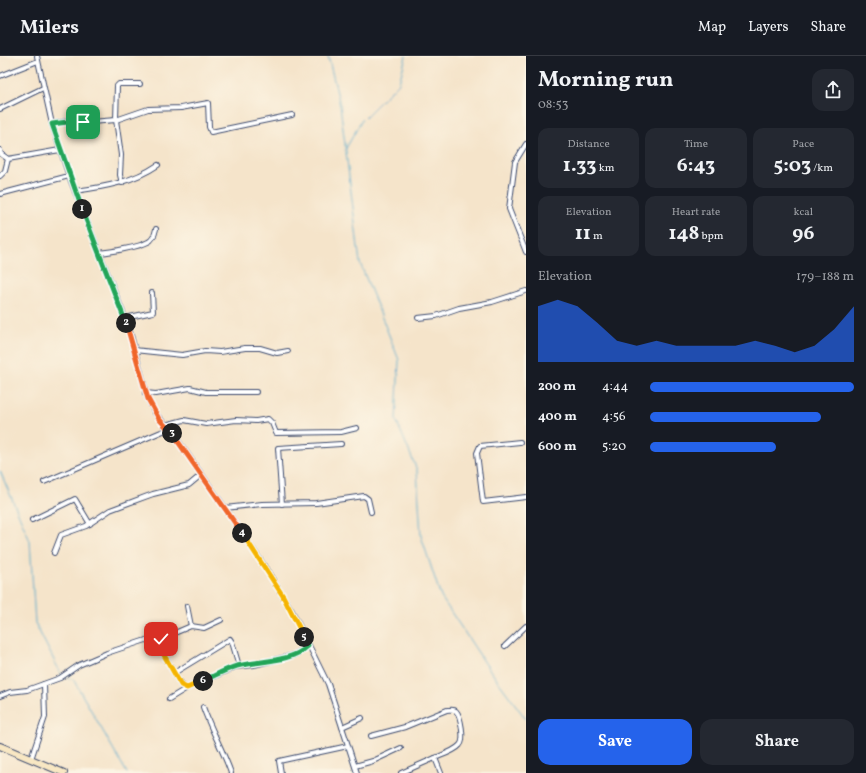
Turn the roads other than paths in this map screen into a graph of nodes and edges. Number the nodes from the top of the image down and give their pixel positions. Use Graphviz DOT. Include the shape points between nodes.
graph roads {
  1 [pos="37,56"];
  2 [pos="38,61"];
  3 [pos="0,76"];
  4 [pos="140,84"];
  5 [pos="43,88"];
  6 [pos="0,109"];
  7 [pos="292,115"];
  8 [pos="116,120"];
  9 [pos="52,124"];
  10 [pos="526,144"];
  11 [pos="0,150"];
  12 [pos="60,150"];
  13 [pos="8,160"];
  14 [pos="158,165"];
  15 [pos="0,176"];
  16 [pos="69,176"];
  17 [pos="122,183"];
  18 [pos="75,191"];
  19 [pos="0,194"];
  20 [pos="156,229"];
  21 [pos="526,252"];
  22 [pos="99,253"];
  23 [pos="526,291"];
  24 [pos="152,293"];
  25 [pos="125,318"];
  26 [pos="418,318"];
  27 [pos="134,350"];
  28 [pos="288,351"];
  29 [pos="256,392"];
  30 [pos="145,393"];
  31 [pos="167,427"];
  32 [pos="357,428"];
  33 [pos="520,442"];
  34 [pos="342,444"];
  35 [pos="201,475"];
  36 [pos="44,482"];
  37 [pos="526,497"];
  38 [pos="282,504"];
  39 [pos="225,508"];
  40 [pos="371,512"];
  41 [pos="32,520"];
  42 [pos="90,524"];
  43 [pos="54,552"];
  44 [pos="188,606"];
  45 [pos="221,620"];
  46 [pos="191,626"];
  47 [pos="526,626"];
  48 [pos="156,641"];
  49 [pos="308,646"];
  50 [pos="505,646"];
  51 [pos="239,666"];
  52 [pos="174,673"];
  53 [pos="44,684"];
  54 [pos="187,688"];
  55 [pos="0,696"];
  56 [pos="169,699"];
  57 [pos="202,707"];
  58 [pos="362,718"];
  59 [pos="342,727"];
  60 [pos="371,736"];
  61 [pos="0,746"];
  62 [pos="348,746"];
  63 [pos="401,748"];
  64 [pos="435,758"];
  65 [pos="31,759"];
  66 [pos="355,766"];
  67 [pos="64,773"];
  68 [pos="231,773"];
  69 [pos="281,773"];
  70 [pos="357,773"];
  71 [pos="401,773"];
  72 [pos="441,773"];
  1 -- 2 [label="street"];
  2 -- 3 [label="street"];
  2 -- 5 [label="street"];
  4 -- 8 [label="street" via="116,86"];
  5 -- 6 [label="street"];
  5 -- 9 [label="street"];
  7 -- 8 [label="street" via="211,132 208,103 181,108 148,109"];
  8 -- 9 [label="street" via="73,120"];
  8 -- 17 [label="street" via="122,155"];
  9 -- 12 [label="street"];
  10 -- 21 [label="street" via="515,162 509,209"];
  11 -- 13 [label="street"];
  12 -- 13 [label="street"];
  12 -- 16 [label="street"];
  13 -- 15 [label="street" via="5,171"];
  14 -- 17 [label="street" via="149,172"];
  16 -- 18 [label="street"];
  16 -- 19 [label="street"];
  17 -- 18 [label="street"];
  18 -- 22 [label="street"];
  20 -- 22 [label="street" via="149,242"];
  22 -- 25 [label="street"];
  23 -- 26 [label="street" via="500,301"];
  24 -- 25 [label="street" via="154,312"];
  25 -- 27 [label="street"];
  27 -- 28 [label="street" via="182,355 245,348 260,348 277,353"];
  27 -- 30 [label="street"];
  29 -- 30 [label="street" via="206,392 190,388 156,394"];
  30 -- 31 [label="street" via="155,413"];
  31 -- 32 [label="street" via="184,420 206,424 268,419 276,433 341,432"];
  31 -- 35 [label="street"];
  31 -- 36 [label="street"];
  33 -- 37 [label="street" via="480,446 477,453 483,502"];
  34 -- 38 [label="street" via="278,448"];
  35 -- 39 [label="street"];
  35 -- 42 [label="street" via="189,485 153,494 110,510"];
  38 -- 39 [label="street"];
  38 -- 40 [label="street" via="316,503 364,496 368,499"];
  39 -- 49 [label="street" via="283,596"];
  41 -- 42 [label="street" via="75,499"];
  42 -- 43 [label="street" via="61,535"];
  44 -- 46 [label="street"];
  45 -- 46 [label="street" via="204,628"];
  46 -- 48 [label="street"];
  47 -- 50 [label="street"];
  48 -- 52 [label="street"];
  48 -- 53 [label="street" via="150,639 107,653"];
  49 -- 51 [label="street" via="294,655"];
  49 -- 59 [label="street" via="328,684"];
  51 -- 52 [label="street" via="230,639"];
  51 -- 54 [label="street"];
  52 -- 54 [label="street" via="181,685"];
  53 -- 55 [label="street"];
  53 -- 65 [label="street" via="45,717"];
  54 -- 56 [label="street"];
  57 -- 68 [label="street" via="224,752"];
  58 -- 59 [label="street"];
  59 -- 62 [label="street"];
  60 -- 64 [label="street" via="453,710 459,716 463,740 460,746"];
  61 -- 65 [label="main road"];
  62 -- 66 [label="street"];
  62 -- 69 [label="street" via="279,760"];
  63 -- 66 [label="street"];
  64 -- 71 [label="street"];
  64 -- 72 [label="street"];
  65 -- 67 [label="main road"];
  66 -- 70 [label="street"];
}
